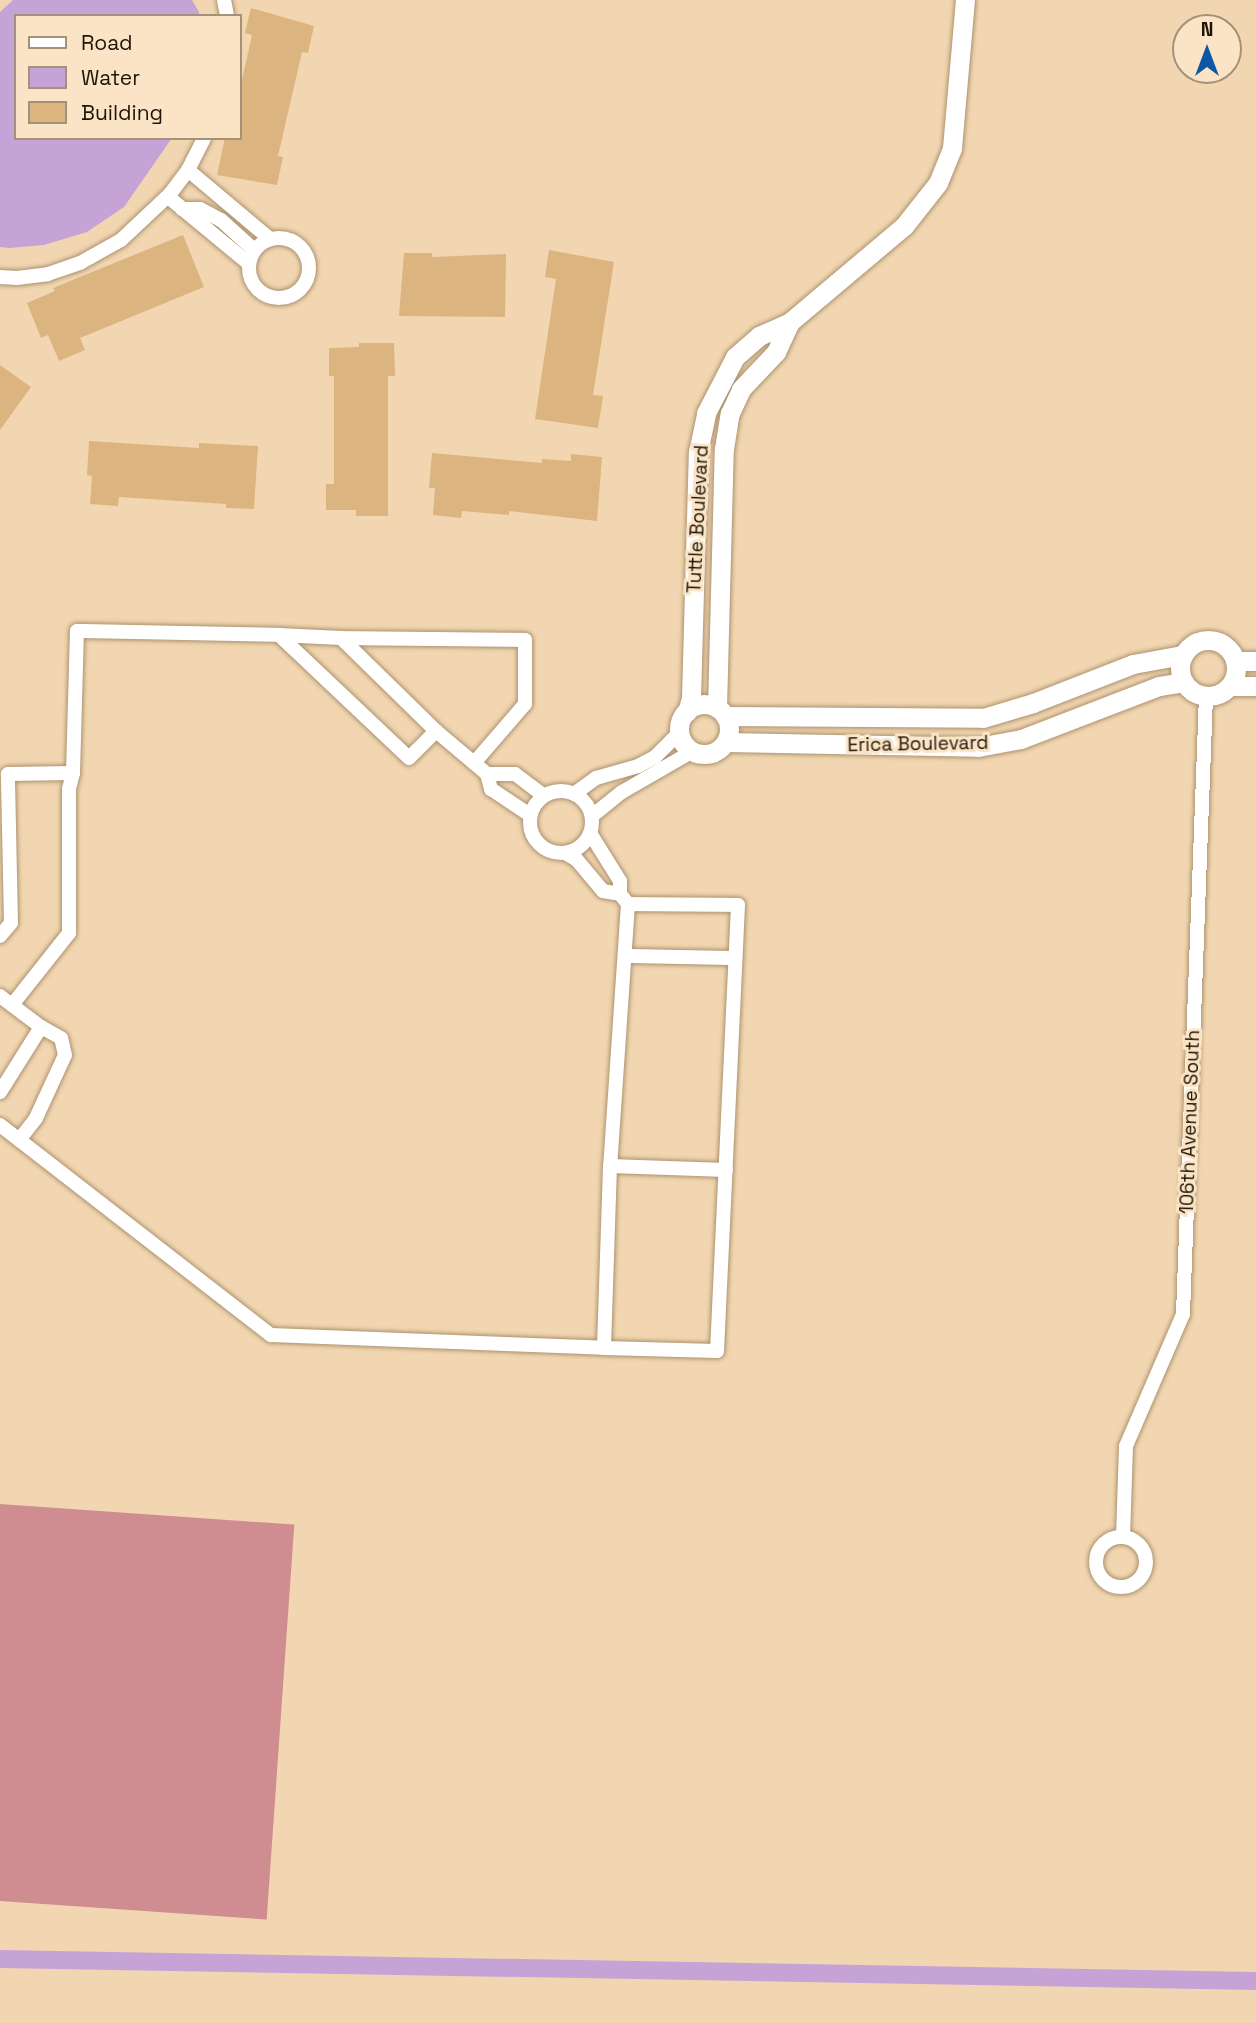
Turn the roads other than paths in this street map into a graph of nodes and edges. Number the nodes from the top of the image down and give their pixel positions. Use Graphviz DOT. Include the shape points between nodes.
graph roads {
  1 [pos="965,0"];
  2 [pos="203,140"];
  3 [pos="188,170"];
  4 [pos="170,194"];
  5 [pos="270,239"];
  6 [pos="250,256"];
  7 [pos="0,276"];
  8 [pos="790,322"];
  9 [pos="279,635"];
  10 [pos="341,638"];
  11 [pos="1184,655"];
  12 [pos="1235,661"];
  13 [pos="1256,661"];
  14 [pos="1184,682"];
  15 [pos="1230,686"];
  16 [pos="1256,686"];
  17 [pos="1206,696"];
  18 [pos="687,712"];
  19 [pos="721,712"];
  20 [pos="436,731"];
  21 [pos="680,732"];
  22 [pos="726,742"];
  23 [pos="693,751"];
  24 [pos="474,763"];
  25 [pos="73,773"];
  26 [pos="487,774"];
  27 [pos="574,793"];
  28 [pos="544,796"];
  29 [pos="530,815"];
  30 [pos="592,817"];
  31 [pos="590,833"];
  32 [pos="565,853"];
  33 [pos="624,899"];
  34 [pos="0,936"];
  35 [pos="626,956"];
  36 [pos="735,958"];
  37 [pos="6,1000"];
  38 [pos="41,1027"];
  39 [pos="0,1092"];
  40 [pos="0,1125"];
  41 [pos="19,1140"];
  42 [pos="610,1166"];
  43 [pos="726,1170"];
  44 [pos="604,1348"];
  45 [pos="1123,1536"];
  1 -- 8 [label="street, Tuttle Boulevard" via="952,148 939,183 904,226"];
  2 -- 3 [label="street"];
  3 -- 4 [label="street"];
  3 -- 5 [label="street"];
  4 -- 6 [label="street" via="182,209 200,209 221,220"];
  4 -- 7 [label="street" via="121,240 80,263 48,274"];
  5 -- 6 [label="street"];
  5 -- 6 [label="street" via="290,240 305,252 309,271 302,289 284,298 264,295 250,280"];
  8 -- 18 [label="street, Tuttle Boulevard" via="759,336 735,357 706,412 698,452"];
  8 -- 19 [label="street, Tuttle Boulevard" via="776,352 741,389 730,413 723,463"];
  9 -- 10 [label="street"];
  9 -- 20 [label="street" via="408,758"];
  9 -- 25 [label="street" via="77,631"];
  10 -- 20 [label="street"];
  10 -- 24 [label="street" via="525,640 525,704"];
  11 -- 12 [label="street" via="1206,640 1224,645"];
  11 -- 14 [label="street"];
  11 -- 19 [label="street, Erica Boulevard" via="1133,664 983,718"];
  12 -- 13 [label="street"];
  12 -- 15 [label="street"];
  14 -- 17 [label="street"];
  14 -- 22 [label="street, Erica Boulevard" via="1159,685 1021,739 978,747"];
  15 -- 16 [label="street"];
  15 -- 17 [label="street"];
  17 -- 45 [label="street, 106th Avenue South" via="1183,1314 1126,1446"];
  18 -- 19 [label="street" via="701,705"];
  18 -- 21 [label="street"];
  19 -- 22 [label="street" via="729,729"];
  20 -- 24 [label="street"];
  21 -- 23 [label="street" via="683,743"];
  21 -- 27 [label="street" via="655,757 596,778"];
  22 -- 23 [label="street" via="713,753"];
  23 -- 30 [label="street" via="622,792"];
  24 -- 26 [label="street"];
  25 -- 34 [label="street" via="8,774 11,923"];
  25 -- 37 [label="street" via="69,789 69,933"];
  26 -- 28 [label="street" via="515,775"];
  26 -- 29 [label="street" via="491,789"];
  27 -- 28 [label="street"];
  27 -- 30 [label="street"];
  28 -- 29 [label="street"];
  29 -- 32 [label="street" via="531,833 537,842 545,849"];
  30 -- 31 [label="street"];
  31 -- 32 [label="street" via="583,844"];
  31 -- 33 [label="street" via="620,881"];
  32 -- 33 [label="street" via="577,860 603,891"];
  33 -- 35 [label="street"];
  33 -- 36 [label="street" via="738,905"];
  35 -- 36 [label="street"];
  35 -- 42 [label="street"];
  36 -- 43 [label="street"];
  37 -- 38 [label="street"];
  38 -- 39 [label="street"];
  38 -- 41 [label="street" via="61,1038 65,1055 36,1118"];
  40 -- 41 [label="street"];
  41 -- 44 [label="street" via="271,1335"];
  42 -- 43 [label="street"];
  42 -- 44 [label="street"];
  43 -- 44 [label="street" via="717,1351"];
}
